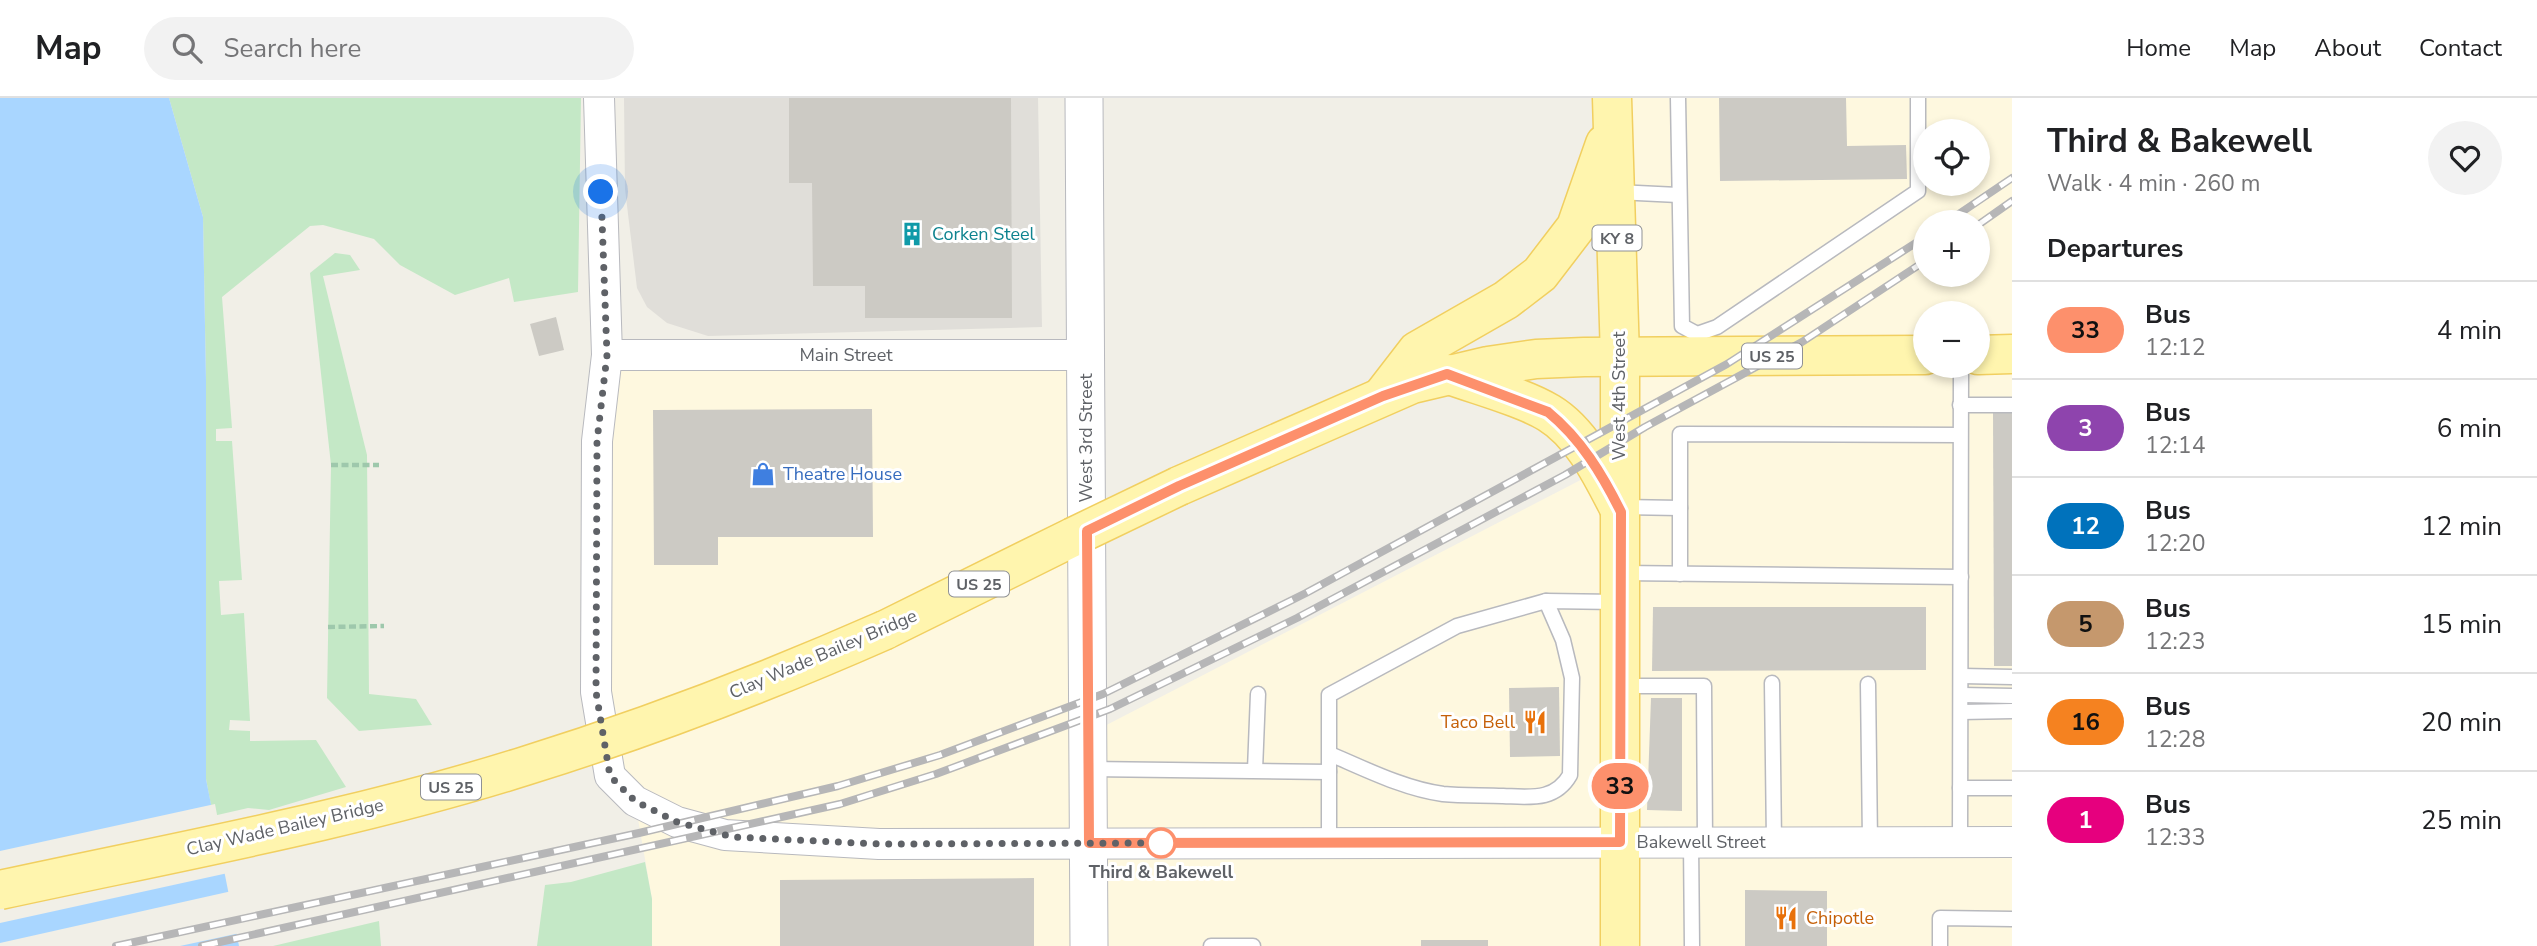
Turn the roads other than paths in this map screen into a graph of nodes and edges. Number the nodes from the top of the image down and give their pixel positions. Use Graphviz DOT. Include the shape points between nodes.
graph roads {
  1 [pos="599,98"];
  2 [pos="1084,98"];
  3 [pos="1678,98"];
  4 [pos="1918,98"];
  5 [pos="1613,108"];
  6 [pos="1615,192"];
  7 [pos="1678,195"];
  8 [pos="607,355"];
  9 [pos="1086,355"];
  10 [pos="1913,355"];
  11 [pos="1990,355"];
  12 [pos="2012,355"];
  13 [pos="1620,357"];
  14 [pos="1447,374"];
  15 [pos="1961,378"];
  16 [pos="1383,396"];
  17 [pos="1960,405"];
  18 [pos="2012,405"];
  19 [pos="1960,435"];
  20 [pos="1680,508"];
  21 [pos="1620,510"];
  22 [pos="1680,574"];
  23 [pos="1961,577"];
  24 [pos="1620,588"];
  25 [pos="1546,601"];
  26 [pos="1962,676"];
  27 [pos="2012,677"];
  28 [pos="1772,683"];
  29 [pos="1868,684"];
  30 [pos="1621,687"];
  31 [pos="1258,694"];
  32 [pos="1962,695"];
  33 [pos="2012,696"];
  34 [pos="2012,711"];
  35 [pos="1961,712"];
  36 [pos="1330,754"];
  37 [pos="1088,768"];
  38 [pos="1255,771"];
  39 [pos="1329,772"];
  40 [pos="1960,788"];
  41 [pos="2012,788"];
  42 [pos="1329,842"];
  43 [pos="1620,842"];
  44 [pos="1698,842"];
  45 [pos="1774,842"];
  46 [pos="1870,842"];
  47 [pos="1960,842"];
  48 [pos="2012,842"];
  49 [pos="1089,843"];
  50 [pos="0,890"];
  51 [pos="2012,919"];
  52 [pos="1089,946"];
  53 [pos="1210,946"];
  54 [pos="1253,946"];
  55 [pos="1620,946"];
  56 [pos="1692,946"];
  57 [pos="1940,946"];
  1 -- 8 [label="street"];
  2 -- 9 [label="street, West 3rd Street"];
  3 -- 7 [label="lane"];
  4 -- 7 [label="lane" via="1918,191 1717,327 1697,334 1682,326"];
  5 -- 6 [label="main road, West 4th Street / KY 8"];
  5 -- 16 [label="main road" via="1576,227 1540,274 1506,300 1417,351"];
  6 -- 7 [label="lane"];
  6 -- 13 [label="main road, West 4th Street / KY 8"];
  8 -- 9 [label="street, Main Street"];
  8 -- 49 [label="street, Bakewell Street" via="597,441 596,692 610,776 645,807 677,822 733,837 879,844"];
  9 -- 37 [label="street, West 3rd Street"];
  10 -- 13 [label="main road, US 25"];
  11 -- 12 [label="main road"];
  13 -- 14 [label="main road, Clay Wade Bailey Bridge / US 25" via="1536,359"];
  13 -- 21 [label="main road, West 4th Street / KY 8"];
  14 -- 16 [label="main road, Clay Wade Bailey Bridge / US 25"];
  14 -- 21 [label="main road" via="1548,412 1572,431"];
  15 -- 17 [label="lane"];
  16 -- 50 [label="main road, Clay Wade Bailey Bridge / US 25, bridge" via="1179,486 885,630 666,719 523,767 390,804"];
  17 -- 18 [label="lane"];
  17 -- 19 [label="lane"];
  19 -- 20 [label="lane" via="1680,434"];
  19 -- 23 [label="lane"];
  20 -- 21 [label="lane"];
  20 -- 22 [label="lane"];
  21 -- 24 [label="main road, West 4th Street / KY 8"];
  22 -- 23 [label="lane"];
  22 -- 24 [label="lane"];
  23 -- 26 [label="lane"];
  24 -- 25 [label="lane"];
  24 -- 30 [label="main road, West 4th Street / KY 8"];
  25 -- 36 [label="lane" via="1457,626 1329,695"];
  25 -- 36 [label="lane" via="1563,640 1572,678 1570,775 1563,787 1553,794 1442,794"];
  26 -- 27 [label="lane"];
  26 -- 32 [label="lane"];
  28 -- 45 [label="lane"];
  29 -- 46 [label="lane"];
  30 -- 43 [label="main road, West 4th Street / KY 8"];
  30 -- 44 [label="lane" via="1704,686"];
  31 -- 38 [label="lane"];
  32 -- 33 [label="lane"];
  32 -- 35 [label="lane"];
  34 -- 35 [label="lane"];
  35 -- 40 [label="lane"];
  36 -- 39 [label="lane"];
  37 -- 38 [label="lane"];
  37 -- 49 [label="street, West 3rd Street"];
  38 -- 39 [label="lane"];
  39 -- 42 [label="lane"];
  40 -- 41 [label="lane"];
  40 -- 47 [label="lane"];
  42 -- 43 [label="street, Bakewell Street"];
  42 -- 49 [label="street, Bakewell Street"];
  43 -- 44 [label="street, Bakewell Street"];
  43 -- 55 [label="main road, West 4th Street / KY 8"];
  44 -- 45 [label="street, Bakewell Street"];
  44 -- 56 [label="lane"];
  45 -- 46 [label="street, Bakewell Street"];
  46 -- 47 [label="street, Bakewell Street"];
  47 -- 48 [label="street, Bakewell Street"];
  49 -- 52 [label="street, West 3rd Street"];
  51 -- 57 [label="lane" via="1940,918"];
  53 -- 54 [label="lane"];
}
